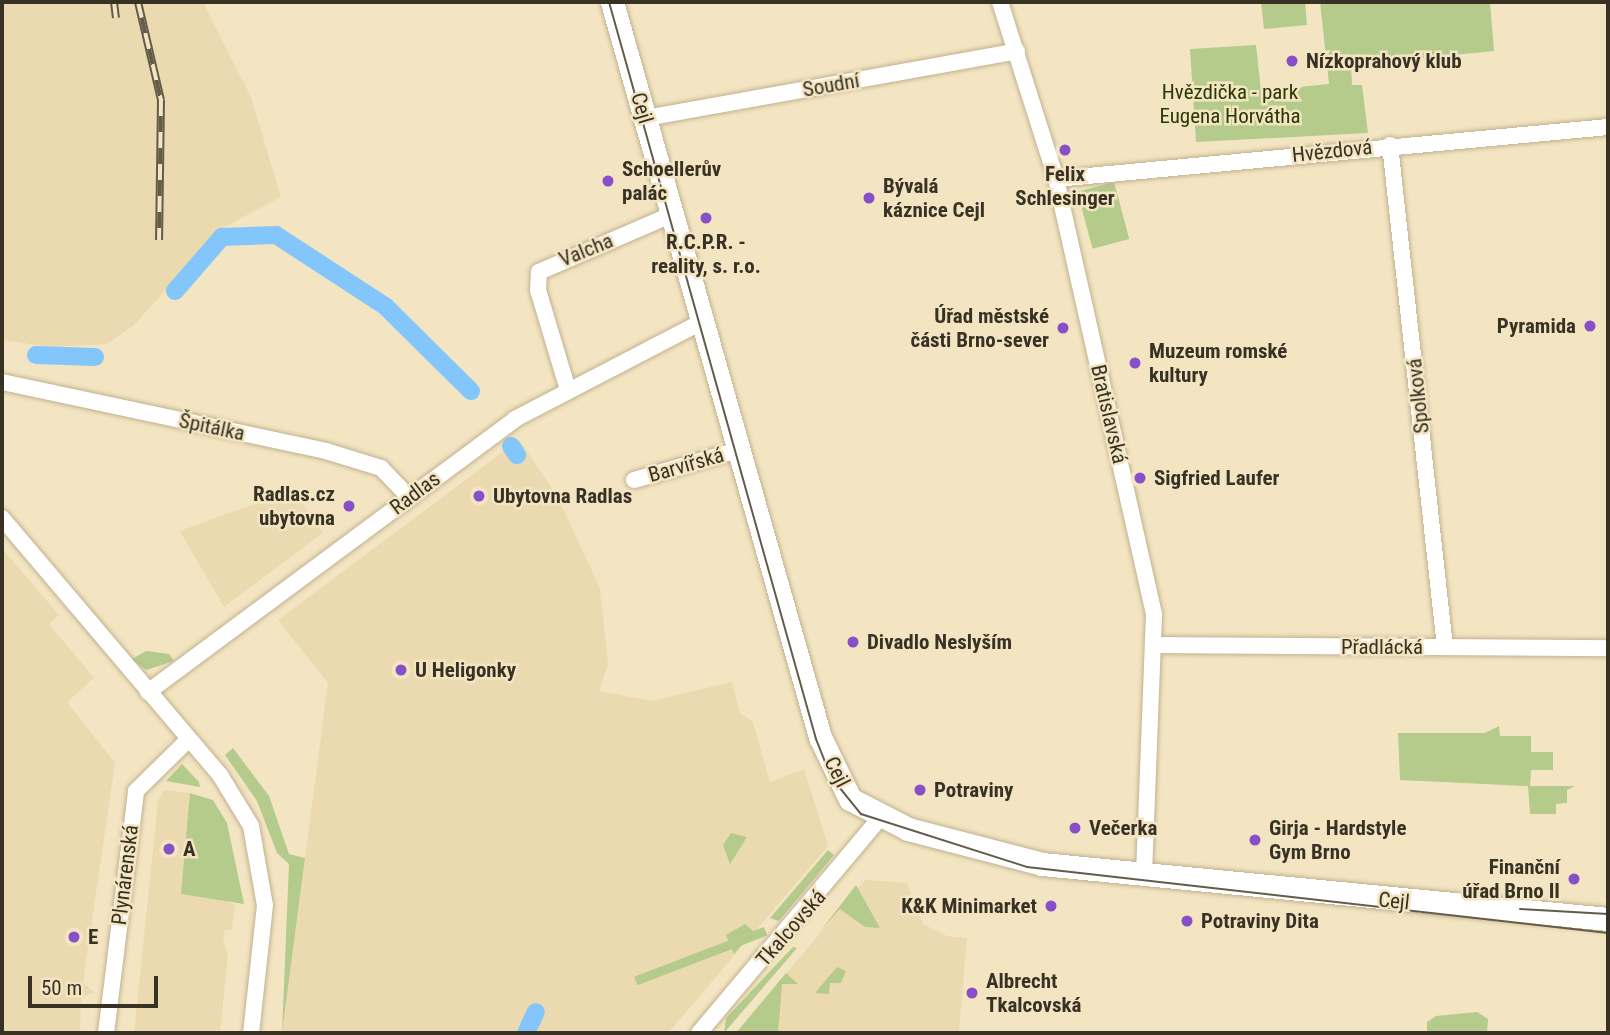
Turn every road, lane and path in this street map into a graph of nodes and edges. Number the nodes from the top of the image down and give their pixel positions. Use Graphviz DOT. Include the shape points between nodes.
graph roads {
  1 [pos="612,2"];
  2 [pos="1000,2"];
  3 [pos="1017,51"];
  4 [pos="646,118"];
  5 [pos="1608,127"];
  6 [pos="1390,145"];
  7 [pos="1056,179"];
  8 [pos="671,215"];
  9 [pos="701,322"];
  10 [pos="2,382"];
  11 [pos="568,390"];
  12 [pos="738,450"];
  13 [pos="634,480"];
  14 [pos="409,497"];
  15 [pos="2,518"];
  16 [pos="1155,645"];
  17 [pos="1445,647"];
  18 [pos="1608,648"];
  19 [pos="148,692"];
  20 [pos="189,739"];
  21 [pos="879,819"];
  22 [pos="1144,878"];
  23 [pos="1608,919"];
  24 [pos="106,1033"];
  25 [pos="251,1033"];
  26 [pos="699,1033"];
  1 -- 4 [label="street, Cejl"];
  2 -- 3 [label="street, Bratislavská"];
  3 -- 4 [label="street, Soudní"];
  3 -- 7 [label="street, Bratislavská"];
  4 -- 8 [label="street, Cejl"];
  5 -- 6 [label="street, Hvězdová"];
  6 -- 7 [label="street, Hvězdová"];
  6 -- 17 [label="street, Spolková"];
  7 -- 16 [label="street, Bratislavská" via="1154,614"];
  8 -- 9 [label="street, Cejl"];
  8 -- 11 [label="street, Valcha" via="547,267 536,279"];
  9 -- 11 [label="street, Radlas"];
  9 -- 12 [label="street, Cejl"];
  10 -- 14 [label="street, Špitálka" via="326,451 381,468"];
  11 -- 14 [label="street, Radlas" via="515,419"];
  12 -- 13 [label="street, Barvířská"];
  12 -- 21 [label="street, Cejl" via="820,737 850,799"];
  14 -- 19 [label="street, Radlas"];
  15 -- 19 [label="street"];
  16 -- 17 [label="street, Přadlácká"];
  16 -- 22 [label="street, Bratislavská"];
  17 -- 18 [label="street, Přadlácká"];
  19 -- 20 [label="street"];
  20 -- 24 [label="street, Plynárenská" via="136,791"];
  20 -- 25 [label="street" via="242,808 262,866 264,933"];
  21 -- 22 [label="street, Cejl" via="986,854"];
  21 -- 26 [label="street, Tkalcovská"];
  22 -- 23 [label="street, Cejl"];
}
